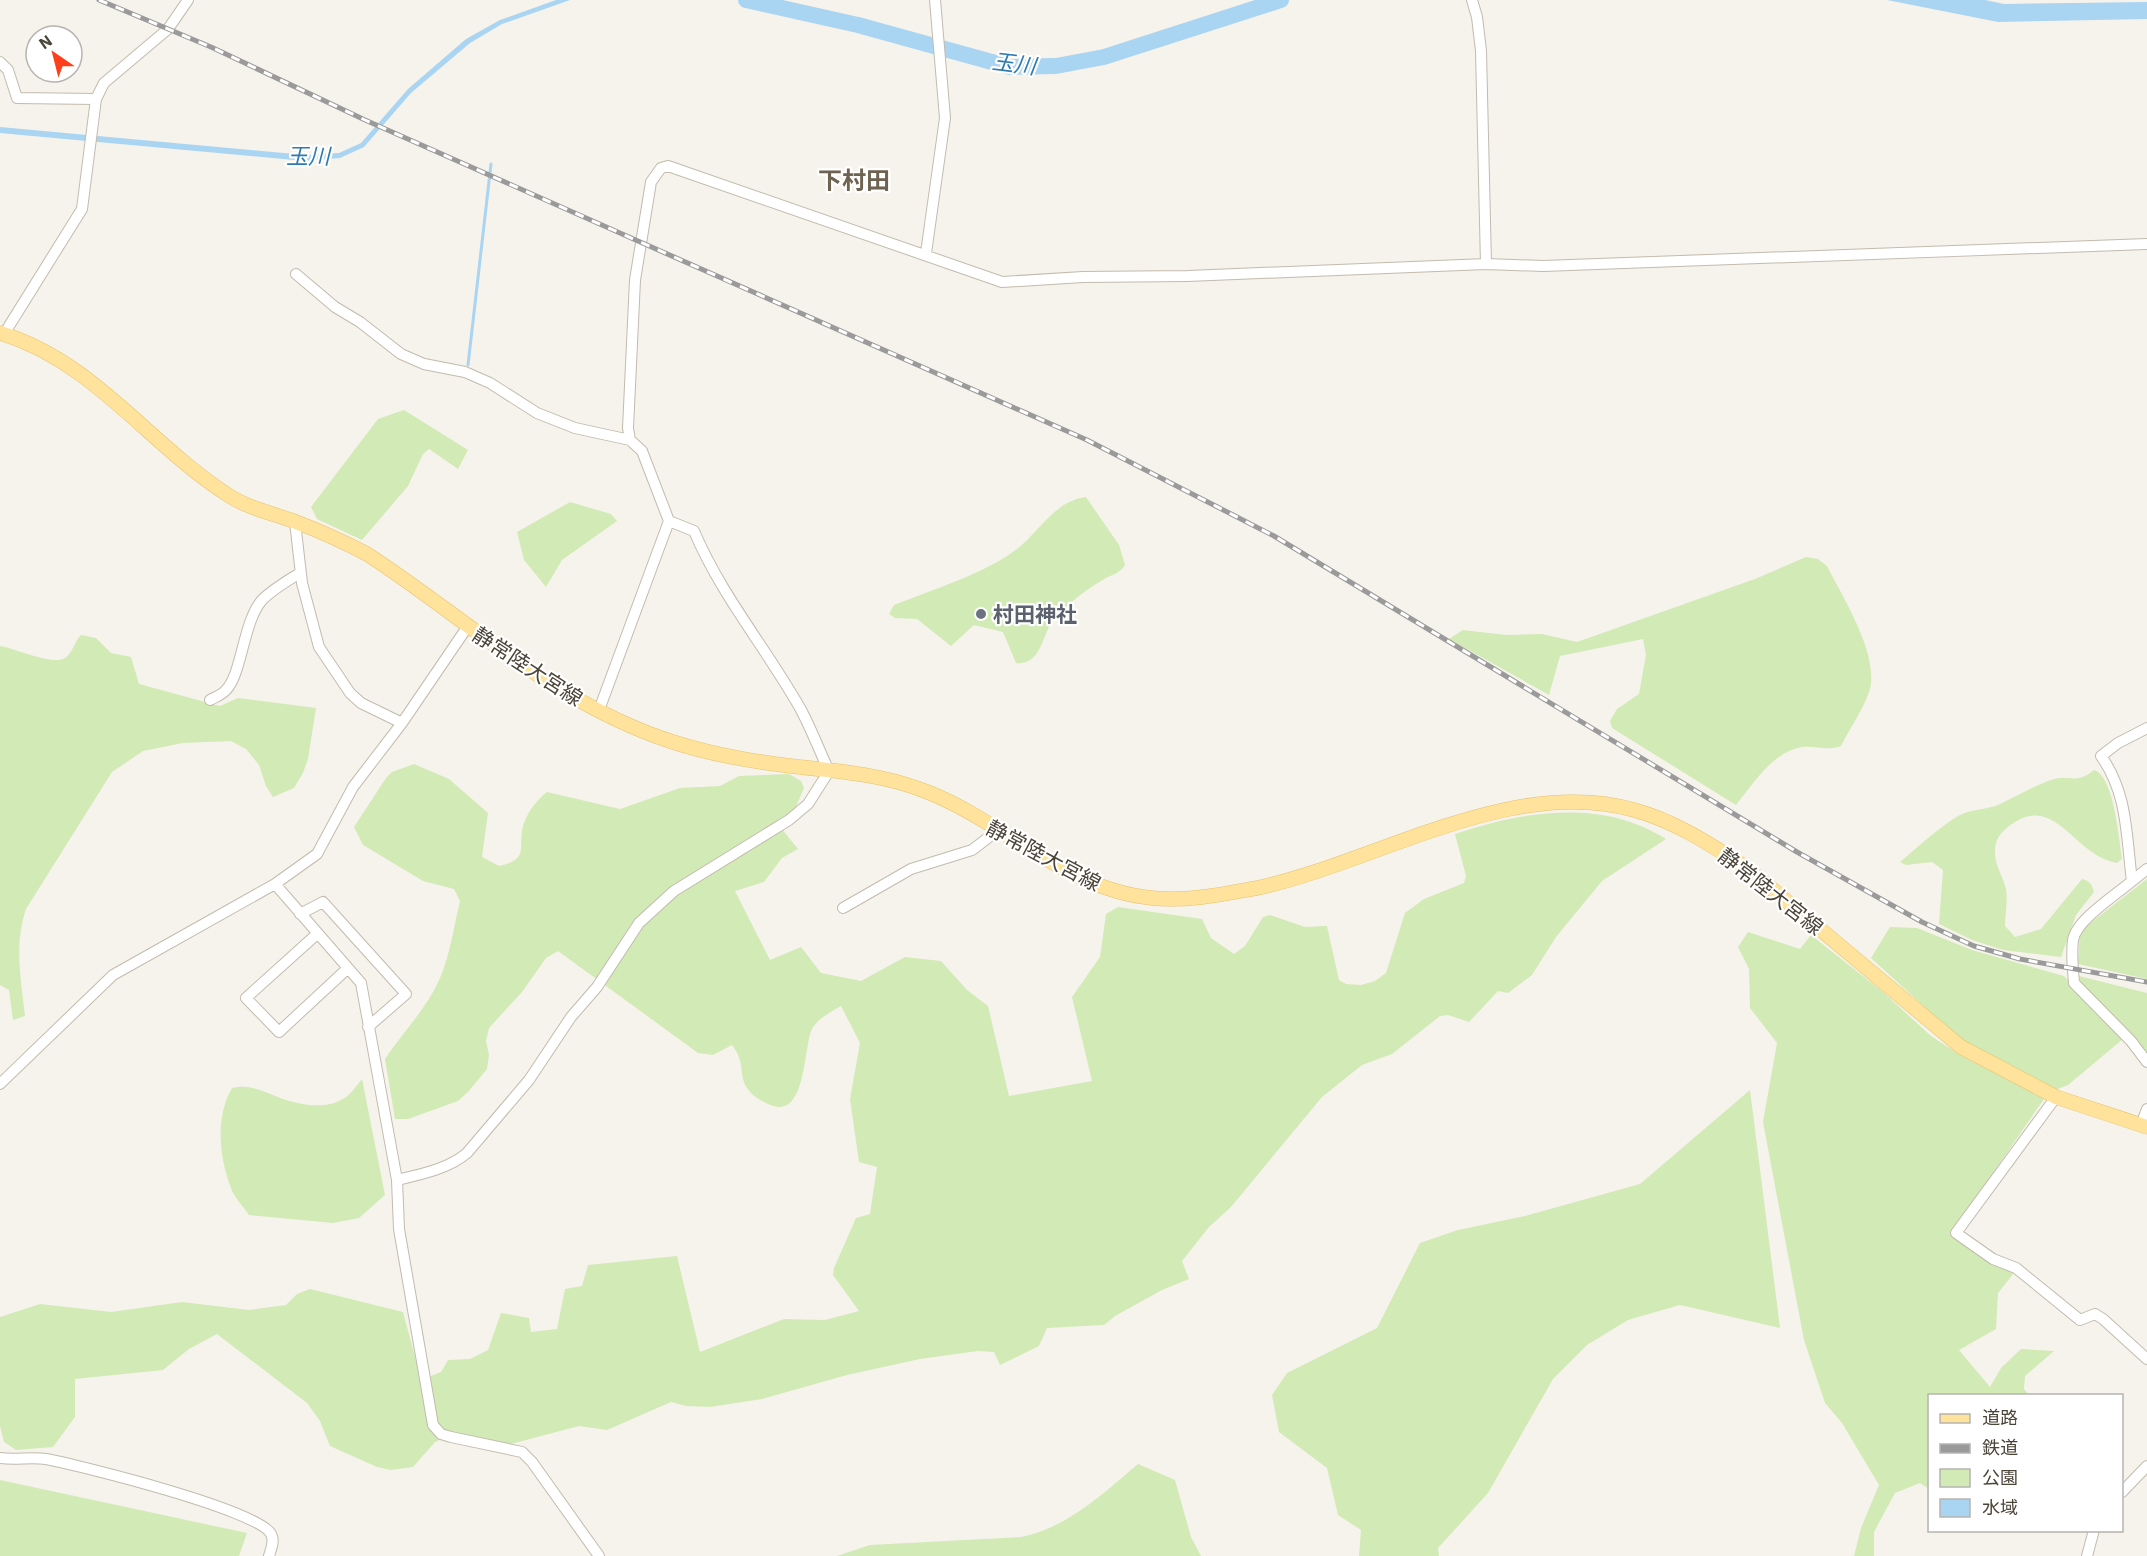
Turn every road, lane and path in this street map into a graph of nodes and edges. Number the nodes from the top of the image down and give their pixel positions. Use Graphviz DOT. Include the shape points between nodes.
graph roads {
  1 [pos="188,0"];
  2 [pos="935,0"];
  3 [pos="1472,0"];
  4 [pos="0,62"];
  5 [pos="96,104"];
  6 [pos="2147,244"];
  7 [pos="926,253"];
  8 [pos="1486,264"];
  9 [pos="296,274"];
  10 [pos="2,334"];
  11 [pos="630,440"];
  12 [pos="669,521"];
  13 [pos="295,522"];
  14 [pos="300,573"];
  15 [pos="468,626"];
  16 [pos="210,700"];
  17 [pos="599,710"];
  18 [pos="402,723"];
  19 [pos="2147,728"];
  20 [pos="829,771"];
  21 [pos="997,831"];
  22 [pos="2147,869"];
  23 [pos="2132,881"];
  24 [pos="275,884"];
  25 [pos="843,909"];
  26 [pos="300,914"];
  27 [pos="317,934"];
  28 [pos="347,969"];
  29 [pos="369,1027"];
  30 [pos="2147,1062"];
  31 [pos="0,1084"];
  32 [pos="2056,1097"];
  33 [pos="2147,1109"];
  34 [pos="2144,1126"];
  35 [pos="397,1180"];
  36 [pos="2147,1359"];
  37 [pos="0,1458"];
  38 [pos="2147,1466"];
  39 [pos="2123,1490"];
  40 [pos="2093,1532"];
  41 [pos="268,1556"];
  42 [pos="599,1556"];
  43 [pos="2087,1556"];
  1 -- 5 [label="street" via="168,29 104,83"];
  2 -- 7 [label="street" via="945,118"];
  3 -- 8 [label="street" via="1481,51"];
  4 -- 5 [label="street" via="8,70 17,98"];
  5 -- 10 [label="street" via="82,209"];
  6 -- 8 [label="street" via="1543,266"];
  7 -- 8 [label="street" via="1002,282"];
  7 -- 11 [label="street" via="668,166 661,168 651,182 635,280"];
  9 -- 11 [label="street" via="334,308 360,322 401,354 424,364 465,372 537,413 575,428"];
  10 -- 13 [label="main road, 静常陸大宮線" via="66,364 100,387 202,478 228,496"];
  11 -- 12 [label="street" via="642,451"];
  12 -- 17 [label="street"];
  12 -- 20 [label="street" via="694,531 741,619 800,708"];
  13 -- 14 [label="street"];
  13 -- 15 [label="main road, 静常陸大宮線" via="366,554"];
  14 -- 16 [label="street" via="262,600 231,684"];
  14 -- 18 [label="street" via="318,647 361,703"];
  15 -- 17 [label="main road, 静常陸大宮線" via="552,686"];
  15 -- 18 [label="street"];
  17 -- 20 [label="main road, 静常陸大宮線" via="624,724 713,753"];
  18 -- 24 [label="street" via="353,787 317,854"];
  19 -- 23 [label="street" via="2101,756 2115,776 2121,794"];
  20 -- 21 [label="main road, 静常陸大宮線" via="868,774 931,793"];
  20 -- 35 [label="street" via="808,804 789,820 674,891 639,923 529,1080 468,1153 457,1161"];
  21 -- 25 [label="street" via="972,850 911,869"];
  21 -- 32 [label="main road, 静常陸大宮線" via="1080,878 1113,891 1153,898 1192,897 1287,881 1497,810 1572,802 1631,809 1671,823 1747,868 1961,1047"];
  22 -- 23 [label="street"];
  23 -- 30 [label="street" via="2079,925 2073,938 2074,983 2132,1041"];
  24 -- 26 [label="street"];
  24 -- 31 [label="street" via="113,975"];
  26 -- 27 [label="street"];
  26 -- 29 [label="street" via="323,902 406,994"];
  27 -- 28 [label="street"];
  27 -- 28 [label="street" via="246,998 279,1032"];
  28 -- 29 [label="street" via="361,983"];
  29 -- 35 [label="street"];
  32 -- 34 [label="main road, 静常陸大宮線"];
  32 -- 36 [label="street" via="1956,1233 1993,1259 2016,1268 2080,1320 2095,1314 2103,1319"];
  33 -- 34 [label="street"];
  35 -- 42 [label="street" via="399,1229 433,1425 441,1434 522,1452"];
  37 -- 41 [label="street" via="44,1459 152,1485 205,1503 264,1526 272,1534"];
  38 -- 39 [label="street"];
  40 -- 43 [label="street"];
}
